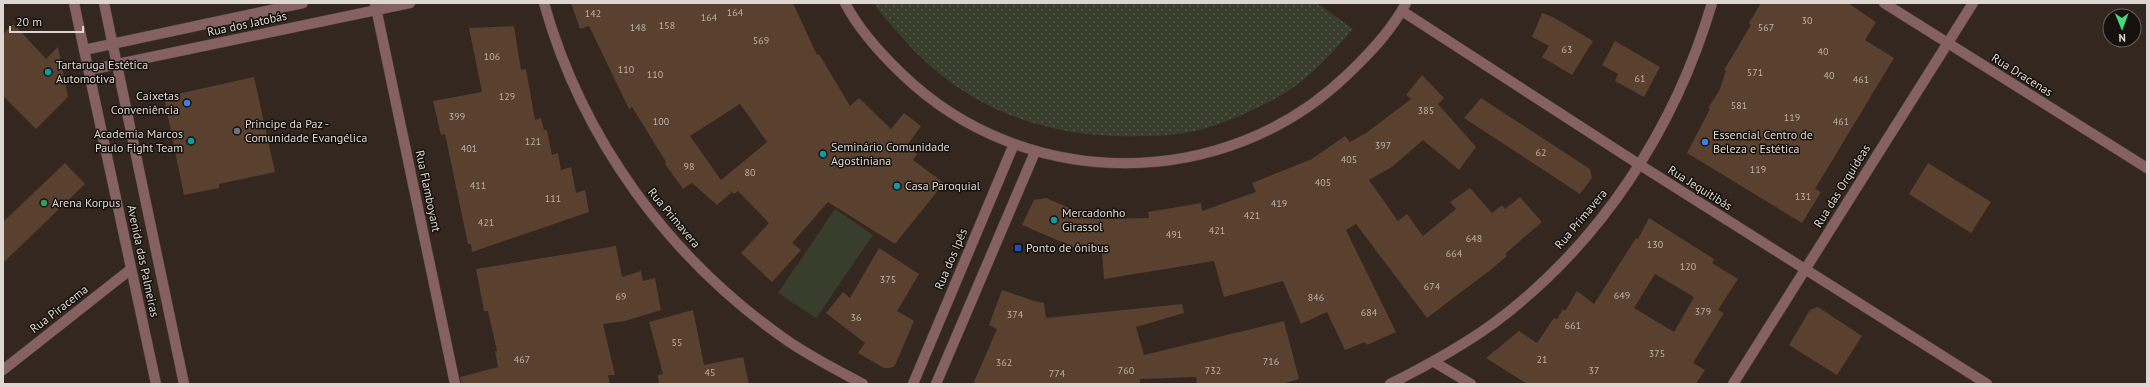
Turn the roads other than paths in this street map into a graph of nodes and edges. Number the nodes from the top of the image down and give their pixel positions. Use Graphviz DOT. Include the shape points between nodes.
graph roads {
  1 [pos="74,3"];
  2 [pos="104,3"];
  3 [pos="302,3"];
  4 [pos="410,3"];
  5 [pos="544,3"];
  6 [pos="845,3"];
  7 [pos="1712,3"];
  8 [pos="1884,3"];
  9 [pos="1973,3"];
  10 [pos="375,6"];
  11 [pos="1404,7"];
  12 [pos="1948,43"];
  13 [pos="112,44"];
  14 [pos="84,50"];
  15 [pos="117,64"];
  16 [pos="89,70"];
  17 [pos="1014,144"];
  18 [pos="1035,152"];
  19 [pos="1640,165"];
  20 [pos="2147,168"];
  21 [pos="131,269"];
  22 [pos="1805,269"];
  23 [pos="1434,362"];
  24 [pos="3,370"];
  25 [pos="156,384"];
  26 [pos="184,384"];
  27 [pos="455,384"];
  28 [pos="863,384"];
  29 [pos="913,384"];
  30 [pos="936,384"];
  31 [pos="1390,384"];
  32 [pos="1471,384"];
  33 [pos="1733,384"];
  34 [pos="1987,384"];
  1 -- 14 [label="street, Avenida das Palmeiras"];
  2 -- 13 [label="street, Avenida das Palmeiras"];
  3 -- 13 [label="street, Rua dos Jatobás"];
  4 -- 10 [label="street, Rua dos Jatobás"];
  5 -- 28 [label="street, Rua Primavera" via="563,61 581,102 602,142 653,217 693,262 749,312 785,339"];
  6 -- 17 [label="street" via="881,54 919,90 962,120"];
  7 -- 19 [label="street, Rua Primavera" via="1701,40 1674,105"];
  8 -- 12 [label="street, Rua Dracenas"];
  9 -- 12 [label="street, Rua das Orquídeas"];
  10 -- 15 [label="street, Rua dos Jatobás"];
  10 -- 27 [label="street, Rua Flamboyant"];
  11 -- 18 [label="street" via="1370,53 1332,90 1288,121 1240,143 1189,158 1138,164 1087,162"];
  11 -- 19 [label="street, Rua Jequitibás"];
  12 -- 20 [label="street, Rua Dracenas"];
  12 -- 22 [label="street, Rua das Orquídeas"];
  13 -- 14 [label="street, Rua dos Jatobás"];
  13 -- 15 [label="street, Avenida das Palmeiras"];
  14 -- 16 [label="street, Avenida das Palmeiras"];
  15 -- 16 [label="street, Rua dos Jatobás"];
  15 -- 26 [label="street, Avenida das Palmeiras"];
  16 -- 21 [label="street, Avenida das Palmeiras"];
  17 -- 18 [label="street"];
  17 -- 29 [label="street, Rua dos Ipês"];
  18 -- 30 [label="street"];
  19 -- 22 [label="street, Rua Jequitibás"];
  19 -- 23 [label="street, Rua Primavera" via="1598,223 1549,276 1494,322"];
  21 -- 24 [label="street, Rua Piracema"];
  21 -- 25 [label="street, Avenida das Palmeiras"];
  22 -- 33 [label="street, Rua das Orquídeas"];
  22 -- 34 [label="street, Rua Jequitibás"];
  23 -- 31 [label="street, Rua Primavera"];
  23 -- 32 [label="street"];
}
